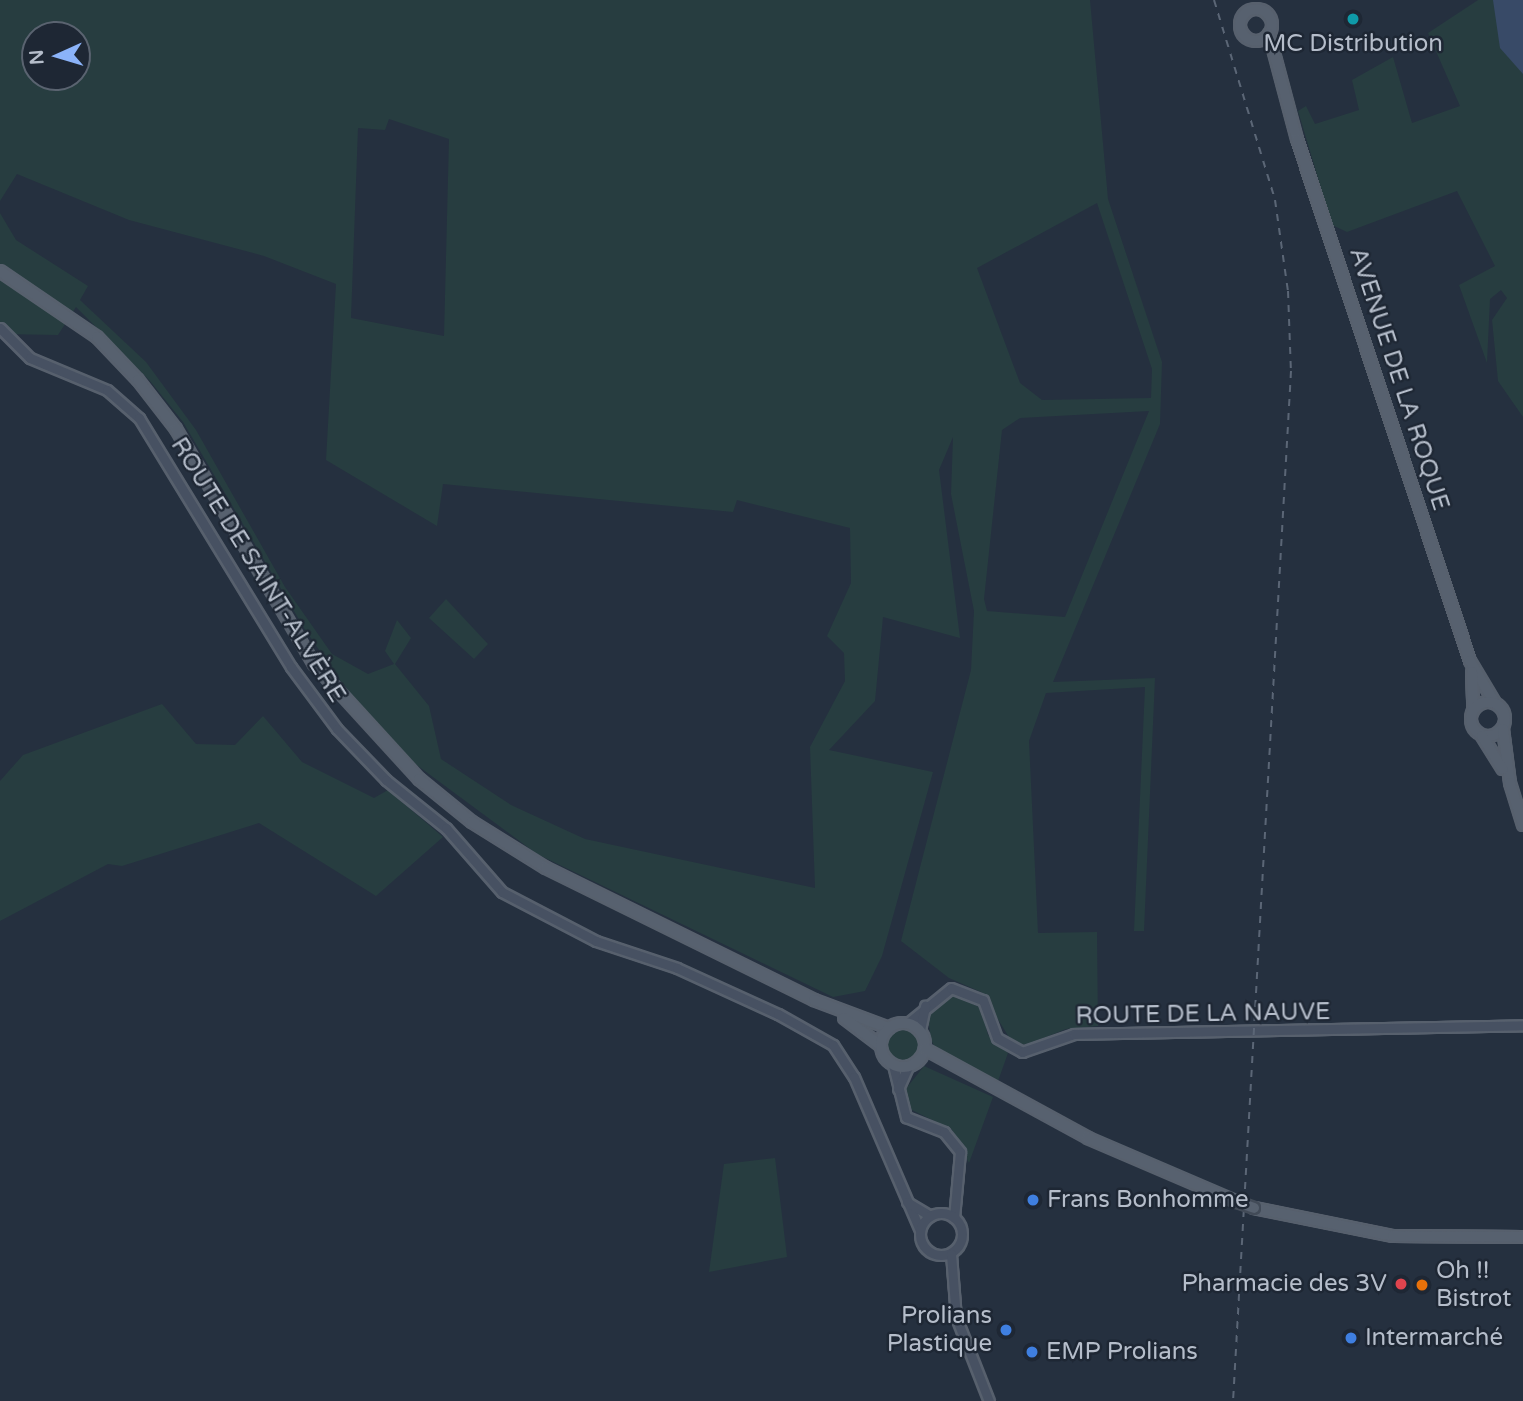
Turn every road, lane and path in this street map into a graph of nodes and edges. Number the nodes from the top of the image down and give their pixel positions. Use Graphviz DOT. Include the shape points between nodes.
graph roads {
  1 [pos="1248,0"];
  2 [pos="1257,5"];
  3 [pos="1246,12"];
  4 [pos="1269,34"];
  5 [pos="1255,41"];
  6 [pos="1275,66"];
  7 [pos="0,271"];
  8 [pos="0,328"];
  9 [pos="1470,661"];
  10 [pos="1495,703"];
  11 [pos="1473,710"];
  12 [pos="1503,729"];
  13 [pos="1482,736"];
  14 [pos="1510,783"];
  15 [pos="1523,825"];
  16 [pos="814,1000"];
  17 [pos="926,1004"];
  18 [pos="908,1023"];
  19 [pos="1523,1025"];
  20 [pos="889,1028"];
  21 [pos="919,1030"];
  22 [pos="881,1046"];
  23 [pos="925,1049"];
  24 [pos="920,1060"];
  25 [pos="894,1065"];
  26 [pos="908,1067"];
  27 [pos="950,1067"];
  28 [pos="898,1091"];
  29 [pos="954,1194"];
  30 [pos="906,1201"];
  31 [pos="934,1214"];
  32 [pos="954,1218"];
  33 [pos="920,1230"];
  34 [pos="1523,1237"];
  35 [pos="951,1254"];
  36 [pos="935,1255"];
  37 [pos="949,1276"];
  38 [pos="989,1401"];
  1 -- 3 [label="main road"];
  2 -- 3 [label="main road"];
  2 -- 4 [label="main road" via="1270,19"];
  3 -- 5 [label="main road" via="1240,30"];
  4 -- 5 [label="main road"];
  4 -- 6 [label="main road, AVENUE DE LA ROQUE"];
  5 -- 6 [label="main road"];
  6 -- 9 [label="main road, AVENUE DE LA ROQUE"];
  7 -- 16 [label="main road" via="97,337 138,380 176,429 314,664 419,779 472,821 546,868"];
  8 -- 30 [label="main road, ROUTE DE SAINT-ALVÈRE" via="30,358 107,390 139,418 291,667 337,729 386,780 446,828 502,892 584,936 677,968 833,1045 854,1077"];
  9 -- 10 [label="main road, AVENUE DE LA ROQUE"];
  9 -- 11 [label="main road, AVENUE DE LA ROQUE"];
  10 -- 11 [label="main road" via="1483,703"];
  10 -- 12 [label="main road" via="1504,711"];
  11 -- 13 [label="main road" via="1473,728"];
  12 -- 13 [label="main road" via="1494,736"];
  12 -- 14 [label="main road"];
  13 -- 14 [label="main road"];
  14 -- 15 [label="main road"];
  16 -- 20 [label="main road"];
  16 -- 22 [label="main road"];
  17 -- 18 [label="main road"];
  17 -- 19 [label="main road, ROUTE DE LA NAUVE" via="951,988 972,993 983,1000 997,1038 1022,1052 1074,1034"];
  17 -- 21 [label="main road"];
  18 -- 20 [label="main road"];
  18 -- 21 [label="main road"];
  20 -- 22 [label="main road"];
  21 -- 23 [label="main road"];
  22 -- 25 [label="main road"];
  23 -- 24 [label="main road"];
  23 -- 27 [label="main road"];
  24 -- 26 [label="main road"];
  24 -- 27 [label="main road"];
  25 -- 26 [label="main road"];
  25 -- 28 [label="main road"];
  26 -- 28 [label="main road"];
  27 -- 34 [label="main road, bridge" via="1088,1138 1254,1208 1392,1236"];
  28 -- 29 [label="main road" via="906,1117 944,1132 960,1152"];
  29 -- 31 [label="main road"];
  29 -- 32 [label="main road"];
  30 -- 31 [label="main road"];
  30 -- 33 [label="main road, ROUTE DE SAINT-ALVÈRE"];
  31 -- 32 [label="main road"];
  31 -- 33 [label="main road"];
  32 -- 35 [label="main road" via="962,1236"];
  33 -- 36 [label="main road" via="921,1243"];
  35 -- 36 [label="main road"];
  35 -- 37 [label="main road"];
  36 -- 37 [label="main road"];
  37 -- 38 [label="main road" via="956,1317"];
}
